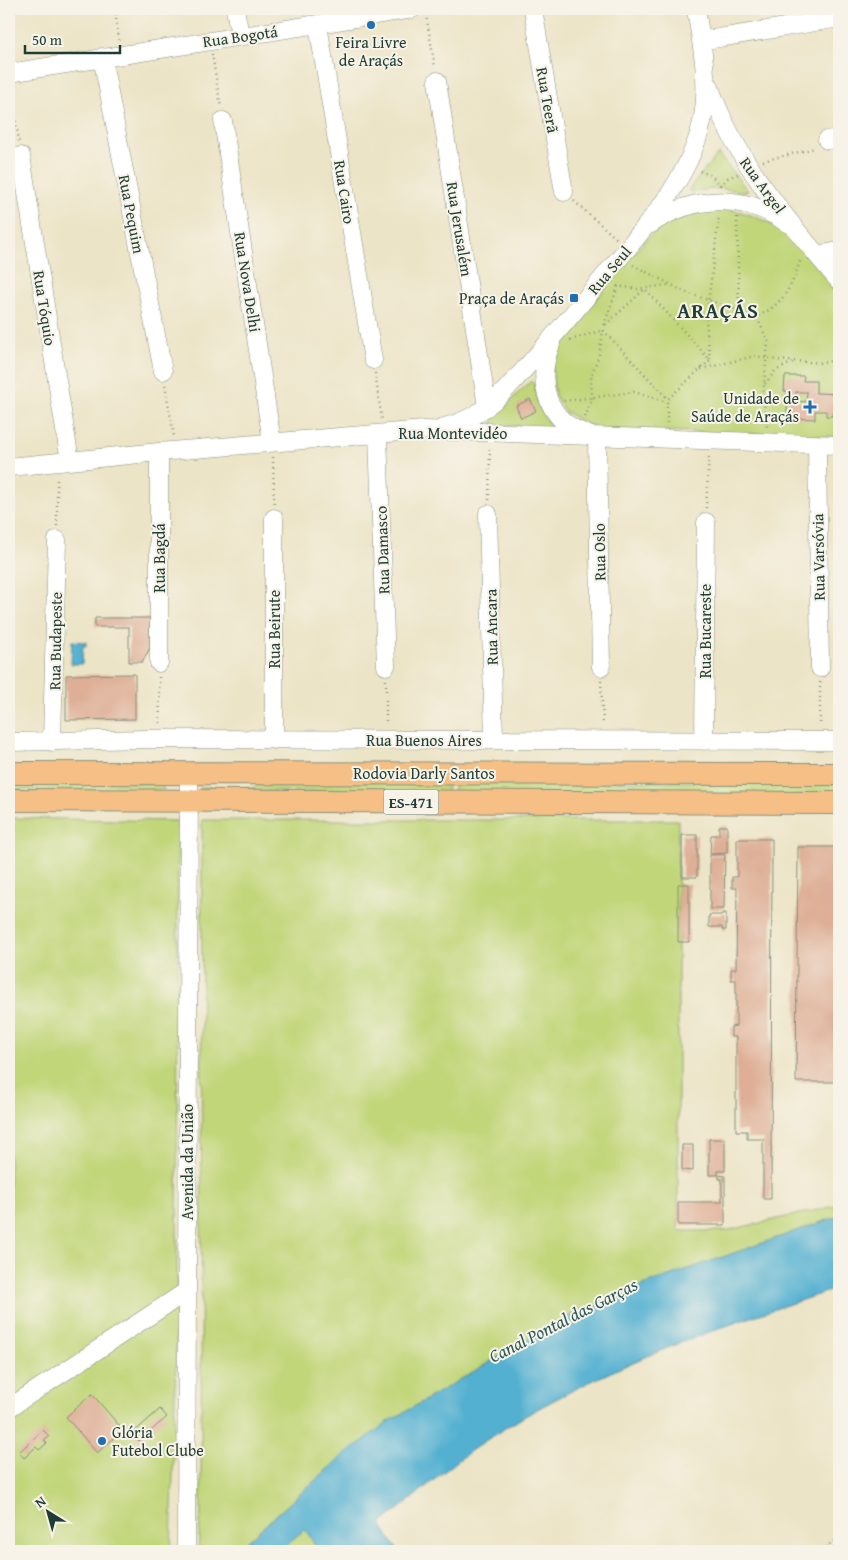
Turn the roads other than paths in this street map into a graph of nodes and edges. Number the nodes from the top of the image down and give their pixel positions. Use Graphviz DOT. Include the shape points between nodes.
graph roads {
  1 [pos="235,9"];
  2 [pos="412,9"];
  3 [pos="533,9"];
  4 [pos="696,9"];
  5 [pos="839,18"];
  6 [pos="318,25"];
  7 [pos="240,36"];
  8 [pos="701,41"];
  9 [pos="102,57"];
  10 [pos="9,72"];
  11 [pos="706,78"];
  12 [pos="437,81"];
  13 [pos="223,122"];
  14 [pos="21,156"];
  15 [pos="564,192"];
  16 [pos="809,251"];
  17 [pos="839,251"];
  18 [pos="629,252"];
  19 [pos="839,281"];
  20 [pos="561,338"];
  21 [pos="373,360"];
  22 [pos="163,371"];
  23 [pos="487,407"];
  24 [pos="424,430"];
  25 [pos="381,434"];
  26 [pos="597,437"];
  27 [pos="272,442"];
  28 [pos="817,445"];
  29 [pos="839,445"];
  30 [pos="168,451"];
  31 [pos="64,462"];
  32 [pos="9,467"];
  33 [pos="488,514"];
  34 [pos="274,518"];
  35 [pos="706,522"];
  36 [pos="57,540"];
  37 [pos="159,664"];
  38 [pos="386,666"];
  39 [pos="601,667"];
  40 [pos="820,668"];
  41 [pos="274,740"];
  42 [pos="494,740"];
  43 [pos="704,741"];
  44 [pos="839,741"];
  45 [pos="9,742"];
  46 [pos="52,742"];
  47 [pos="189,772"];
  48 [pos="9,773"];
  49 [pos="839,774"];
  50 [pos="9,800"];
  51 [pos="189,802"];
  52 [pos="839,803"];
  53 [pos="187,1291"];
  54 [pos="9,1408"];
  55 [pos="186,1551"];
  1 -- 7 [label="street"];
  2 -- 6 [label="street, Rua Bogotá"];
  3 -- 15 [label="street, Rua Teerã"];
  4 -- 8 [label="street"];
  5 -- 8 [label="street"];
  6 -- 7 [label="street, Rua Bogotá"];
  6 -- 21 [label="street, Rua Cairo"];
  7 -- 9 [label="street, Rua Bogotá"];
  8 -- 11 [label="street"];
  9 -- 10 [label="street, Rua Bogotá"];
  9 -- 22 [label="street, Rua Pequim"];
  11 -- 16 [label="street, Rua Argel" via="723,120 749,168"];
  11 -- 18 [label="street, Rua Seul" via="702,121 687,164"];
  12 -- 23 [label="street, Rua Jerusalém"];
  13 -- 27 [label="street, Rua Nova Delhi"];
  14 -- 31 [label="street, Rua Tóquio"];
  16 -- 17 [label="street"];
  16 -- 18 [label="street" via="789,225 766,211 742,203 715,200 667,213 650,225"];
  16 -- 19 [label="street, Rua Argel"];
  18 -- 20 [label="street, Rua Seul"];
  20 -- 23 [label="street, Rua Seul"];
  20 -- 26 [label="street" via="546,354 546,397 564,422"];
  23 -- 24 [label="street, Rua Seul" via="462,421"];
  24 -- 25 [label="street, Rua Montevidéo"];
  24 -- 26 [label="street, Rua Montevidéo"];
  25 -- 27 [label="street, Rua Montevidéo"];
  25 -- 38 [label="street, Rua Damasco"];
  26 -- 28 [label="street, Rua Montevidéo"];
  26 -- 39 [label="street, Rua Oslo"];
  27 -- 30 [label="street, Rua Montevidéo"];
  28 -- 29 [label="street, Rua Montevidéo"];
  28 -- 40 [label="street, Rua Varsóvia"];
  30 -- 31 [label="street, Rua Montevidéo"];
  30 -- 37 [label="street, Rua Bagdá"];
  31 -- 32 [label="street, Rua Montevidéo"];
  33 -- 42 [label="street, Rua Ancara"];
  34 -- 41 [label="street, Rua Beirute"];
  35 -- 43 [label="street, Rua Bucareste"];
  36 -- 46 [label="street, Rua Budapeste"];
  41 -- 42 [label="street, Rua Buenos Aires"];
  41 -- 46 [label="street, Rua Buenos Aires"];
  42 -- 43 [label="street, Rua Buenos Aires"];
  43 -- 44 [label="street, Rua Buenos Aires"];
  45 -- 46 [label="street, Rua Buenos Aires"];
  47 -- 48 [label="main road, Rodovia Darly Santos / ES-471"];
  47 -- 49 [label="main road, Rodovia Darly Santos / ES-471"];
  47 -- 51 [label="street, Avenida da União"];
  50 -- 51 [label="main road, Rodovia Darly Santos / ES-471"];
  51 -- 52 [label="main road, Rodovia Darly Santos / ES-471"];
  51 -- 53 [label="street, Avenida da União"];
  53 -- 54 [label="street"];
  53 -- 55 [label="street, Avenida da União"];
}
